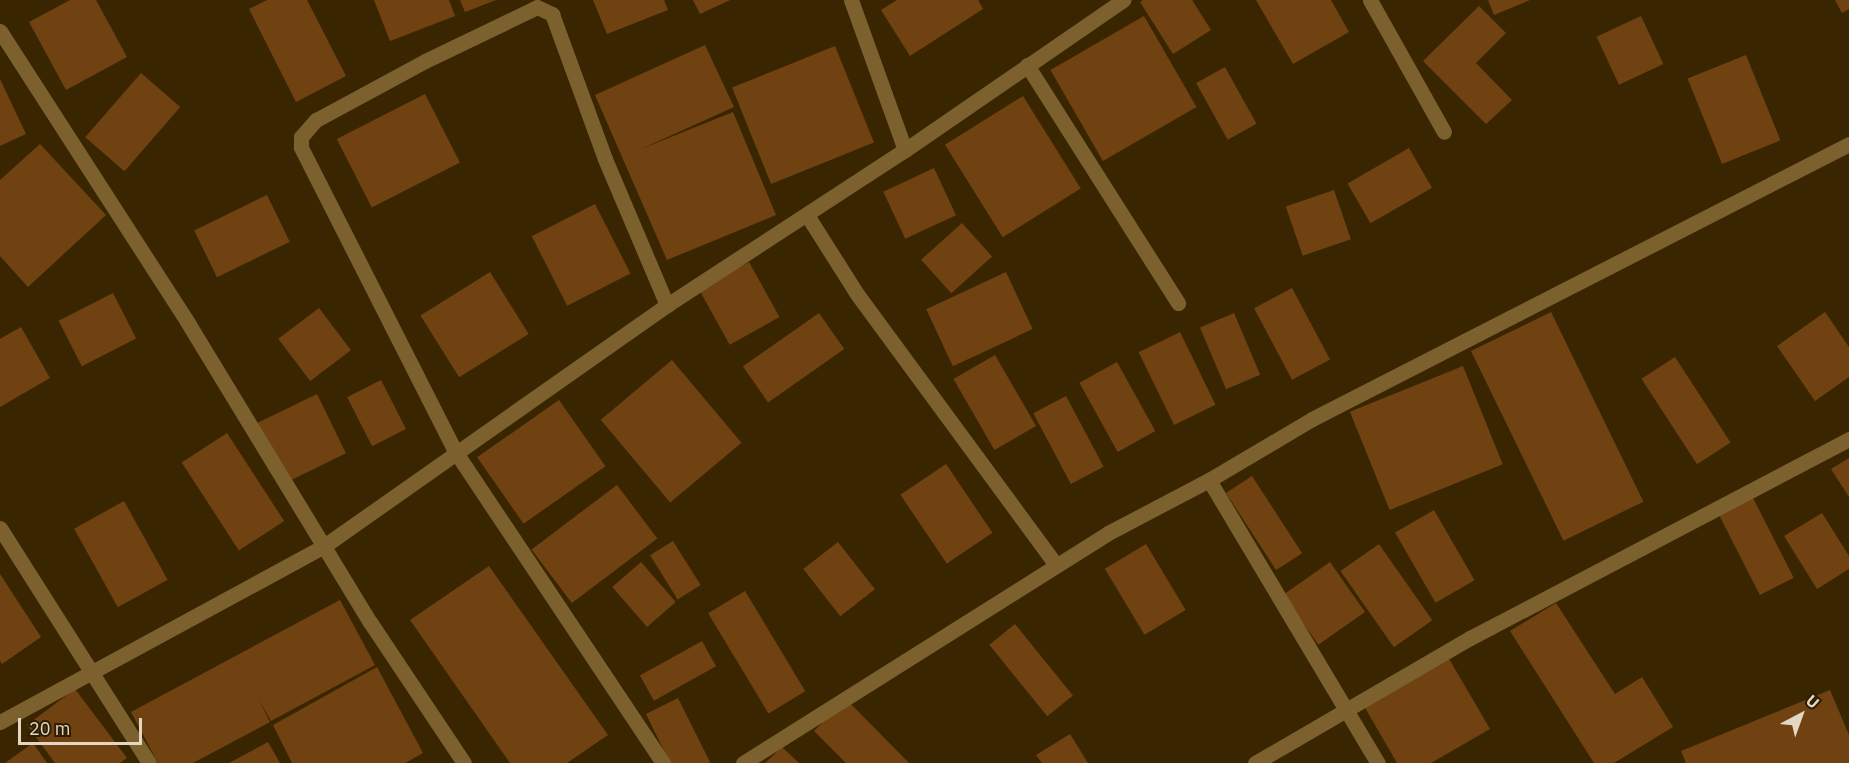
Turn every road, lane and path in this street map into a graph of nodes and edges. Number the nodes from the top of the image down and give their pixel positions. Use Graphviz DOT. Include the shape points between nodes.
graph roads {
  1 [pos="851,0"];
  2 [pos="1123,0"];
  3 [pos="1370,0"];
  4 [pos="0,32"];
  5 [pos="1027,65"];
  6 [pos="1444,132"];
  7 [pos="1849,144"];
  8 [pos="905,150"];
  9 [pos="807,215"];
  10 [pos="1178,303"];
  11 [pos="667,305"];
  12 [pos="1849,439"];
  13 [pos="456,453"];
  14 [pos="1209,480"];
  15 [pos="0,528"];
  16 [pos="324,546"];
  17 [pos="1056,565"];
  18 [pos="91,672"];
  19 [pos="1348,709"];
  20 [pos="0,722"];
  21 [pos="148,763"];
  22 [pos="464,763"];
  23 [pos="663,763"];
  24 [pos="742,763"];
  25 [pos="1256,763"];
  26 [pos="1378,763"];
  1 -- 8 [label="street"];
  2 -- 5 [label="street"];
  3 -- 6 [label="street"];
  4 -- 16 [label="street" via="188,323"];
  5 -- 8 [label="street"];
  5 -- 10 [label="street"];
  7 -- 14 [label="street" via="1312,419"];
  8 -- 9 [label="street"];
  9 -- 11 [label="street"];
  9 -- 17 [label="street" via="857,294"];
  11 -- 13 [label="street"];
  11 -- 13 [label="street" via="605,159 552,14 537,7 316,120 306,128 301,147"];
  12 -- 19 [label="street" via="1470,638"];
  13 -- 16 [label="street"];
  13 -- 23 [label="street"];
  14 -- 17 [label="street"];
  14 -- 19 [label="street"];
  15 -- 18 [label="street"];
  16 -- 18 [label="street"];
  16 -- 22 [label="street"];
  17 -- 24 [label="street"];
  18 -- 20 [label="street"];
  18 -- 21 [label="street"];
  19 -- 25 [label="street"];
  19 -- 26 [label="street"];
}
